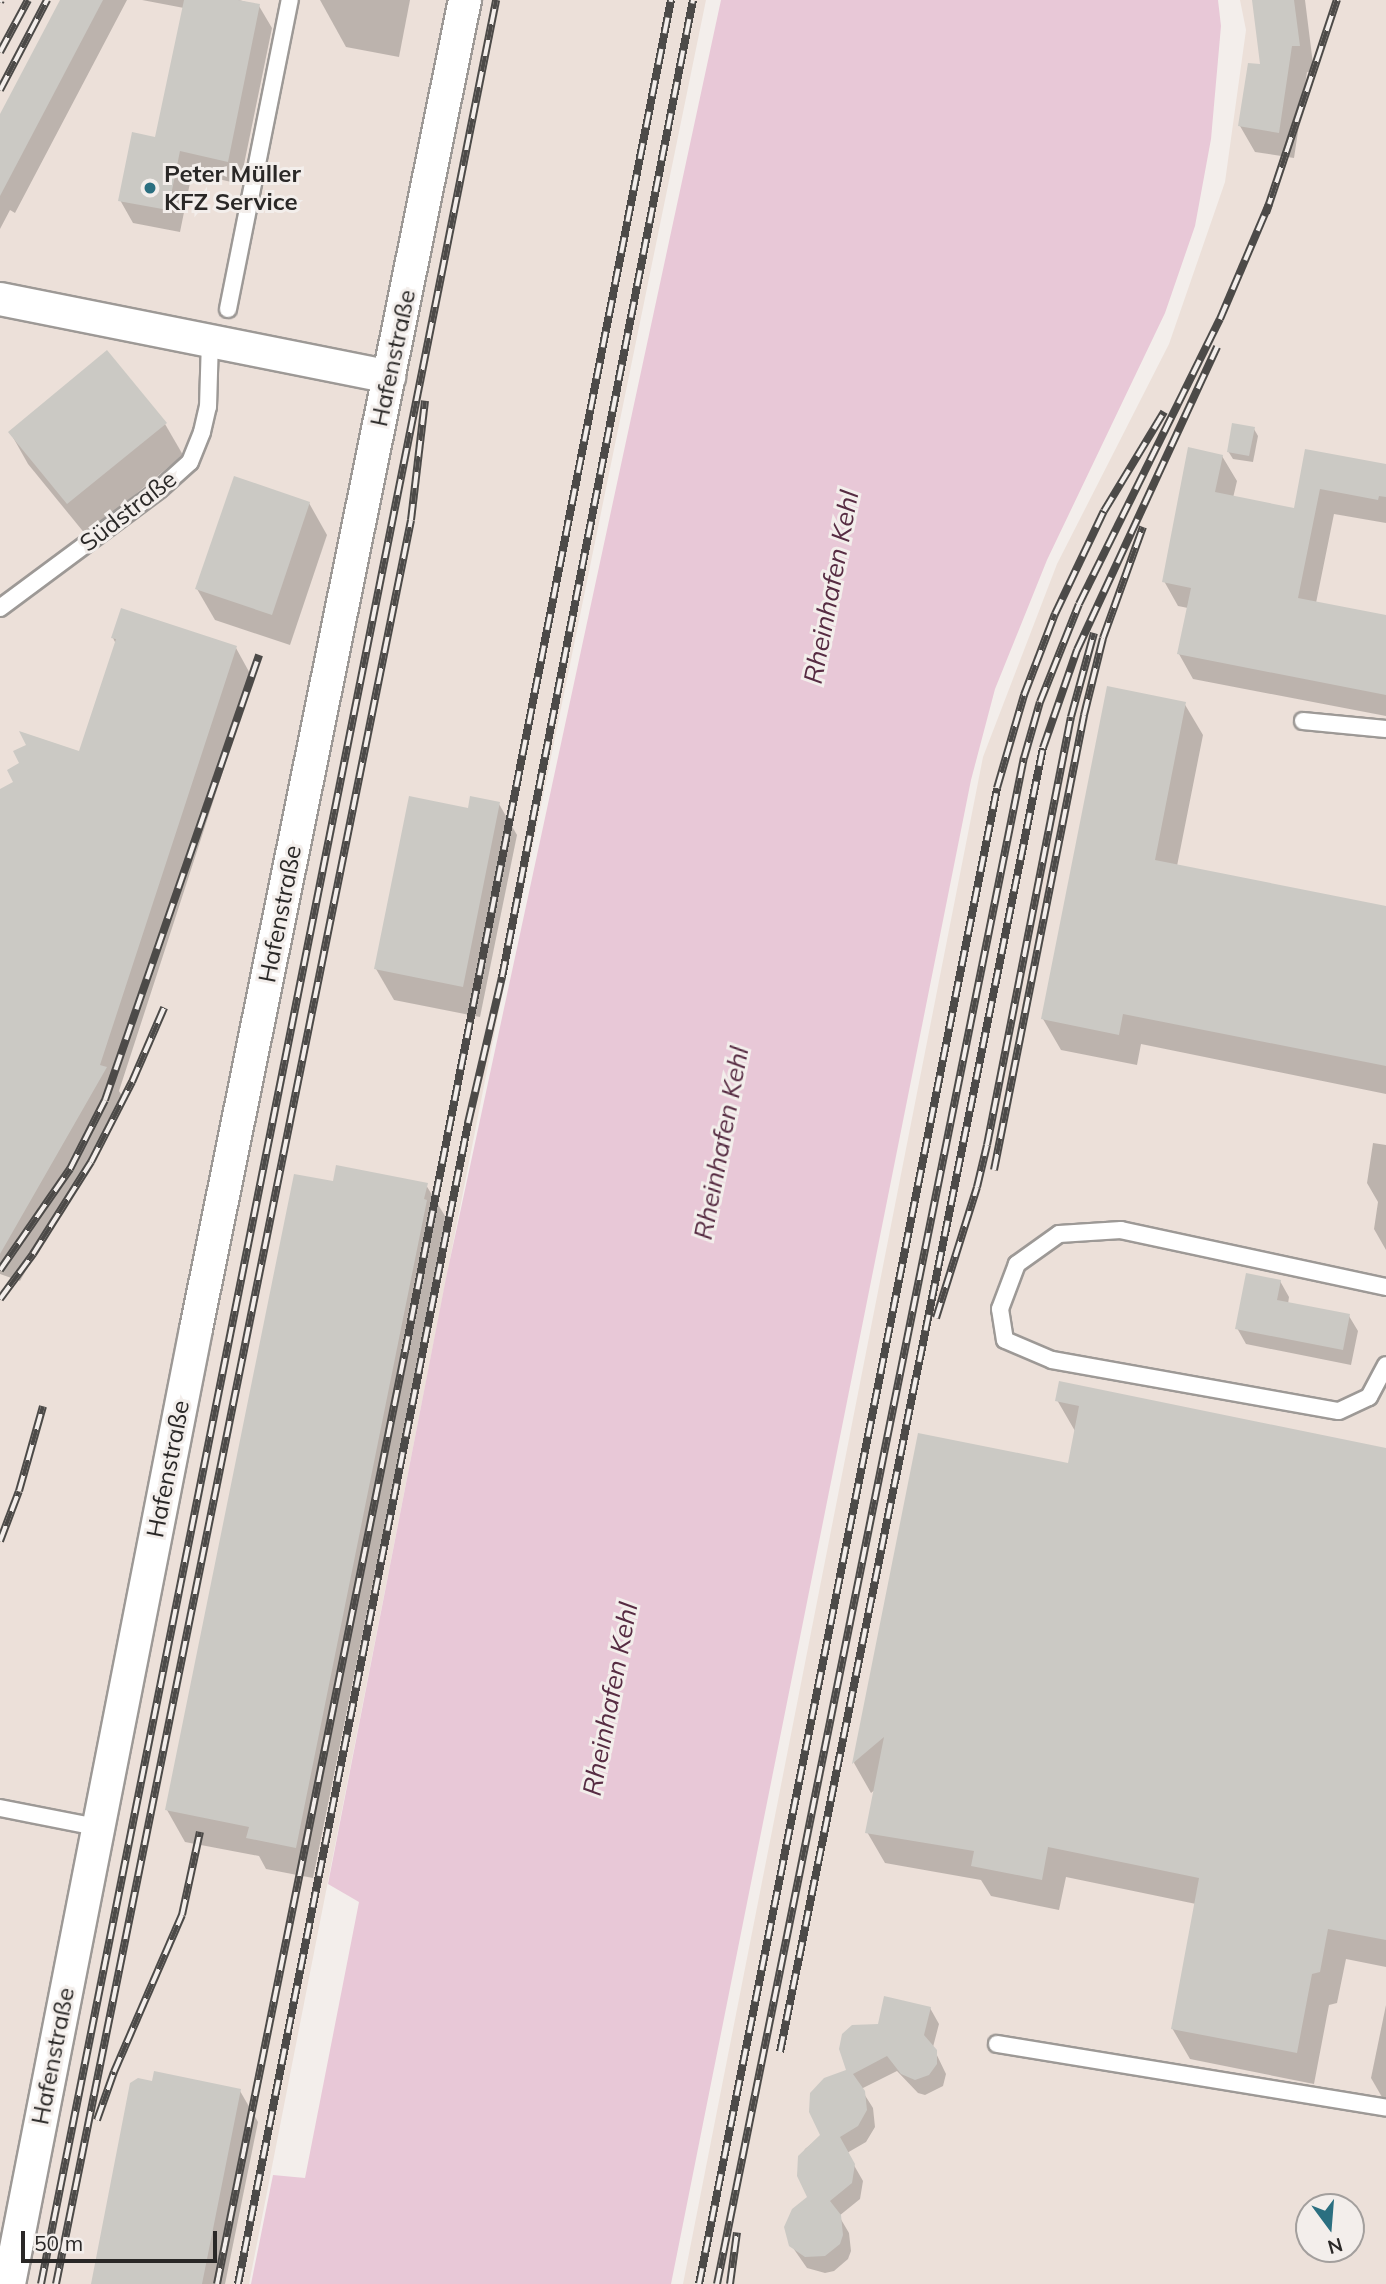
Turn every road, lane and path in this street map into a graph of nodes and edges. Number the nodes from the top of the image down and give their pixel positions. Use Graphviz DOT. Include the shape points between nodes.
graph roads {
  1 [pos="290,0"];
  2 [pos="465,0"];
  3 [pos="0,299"];
  4 [pos="228,309"];
  5 [pos="210,341"];
  6 [pos="389,377"];
  7 [pos="0,608"];
  8 [pos="1303,721"];
  9 [pos="1386,729"];
  10 [pos="1386,1287"];
  11 [pos="1386,1365"];
  12 [pos="0,1808"];
  13 [pos="97,1828"];
  14 [pos="998,2044"];
  15 [pos="1386,2108"];
  16 [pos="9,2284"];
  1 -- 4 [label="lane"];
  2 -- 6 [label="street, Hafenstraße"];
  3 -- 5 [label="street"];
  5 -- 6 [label="street"];
  5 -- 7 [label="lane, Südstraße" via="208,407 190,462"];
  6 -- 13 [label="street, Hafenstraße"];
  8 -- 9 [label="lane"];
  10 -- 11 [label="lane" via="1121,1230 1059,1234 1017,1264 1000,1309 1005,1340 1052,1360 1339,1411 1369,1396"];
  12 -- 13 [label="lane"];
  13 -- 16 [label="street, Hafenstraße"];
  14 -- 15 [label="lane"];
}
